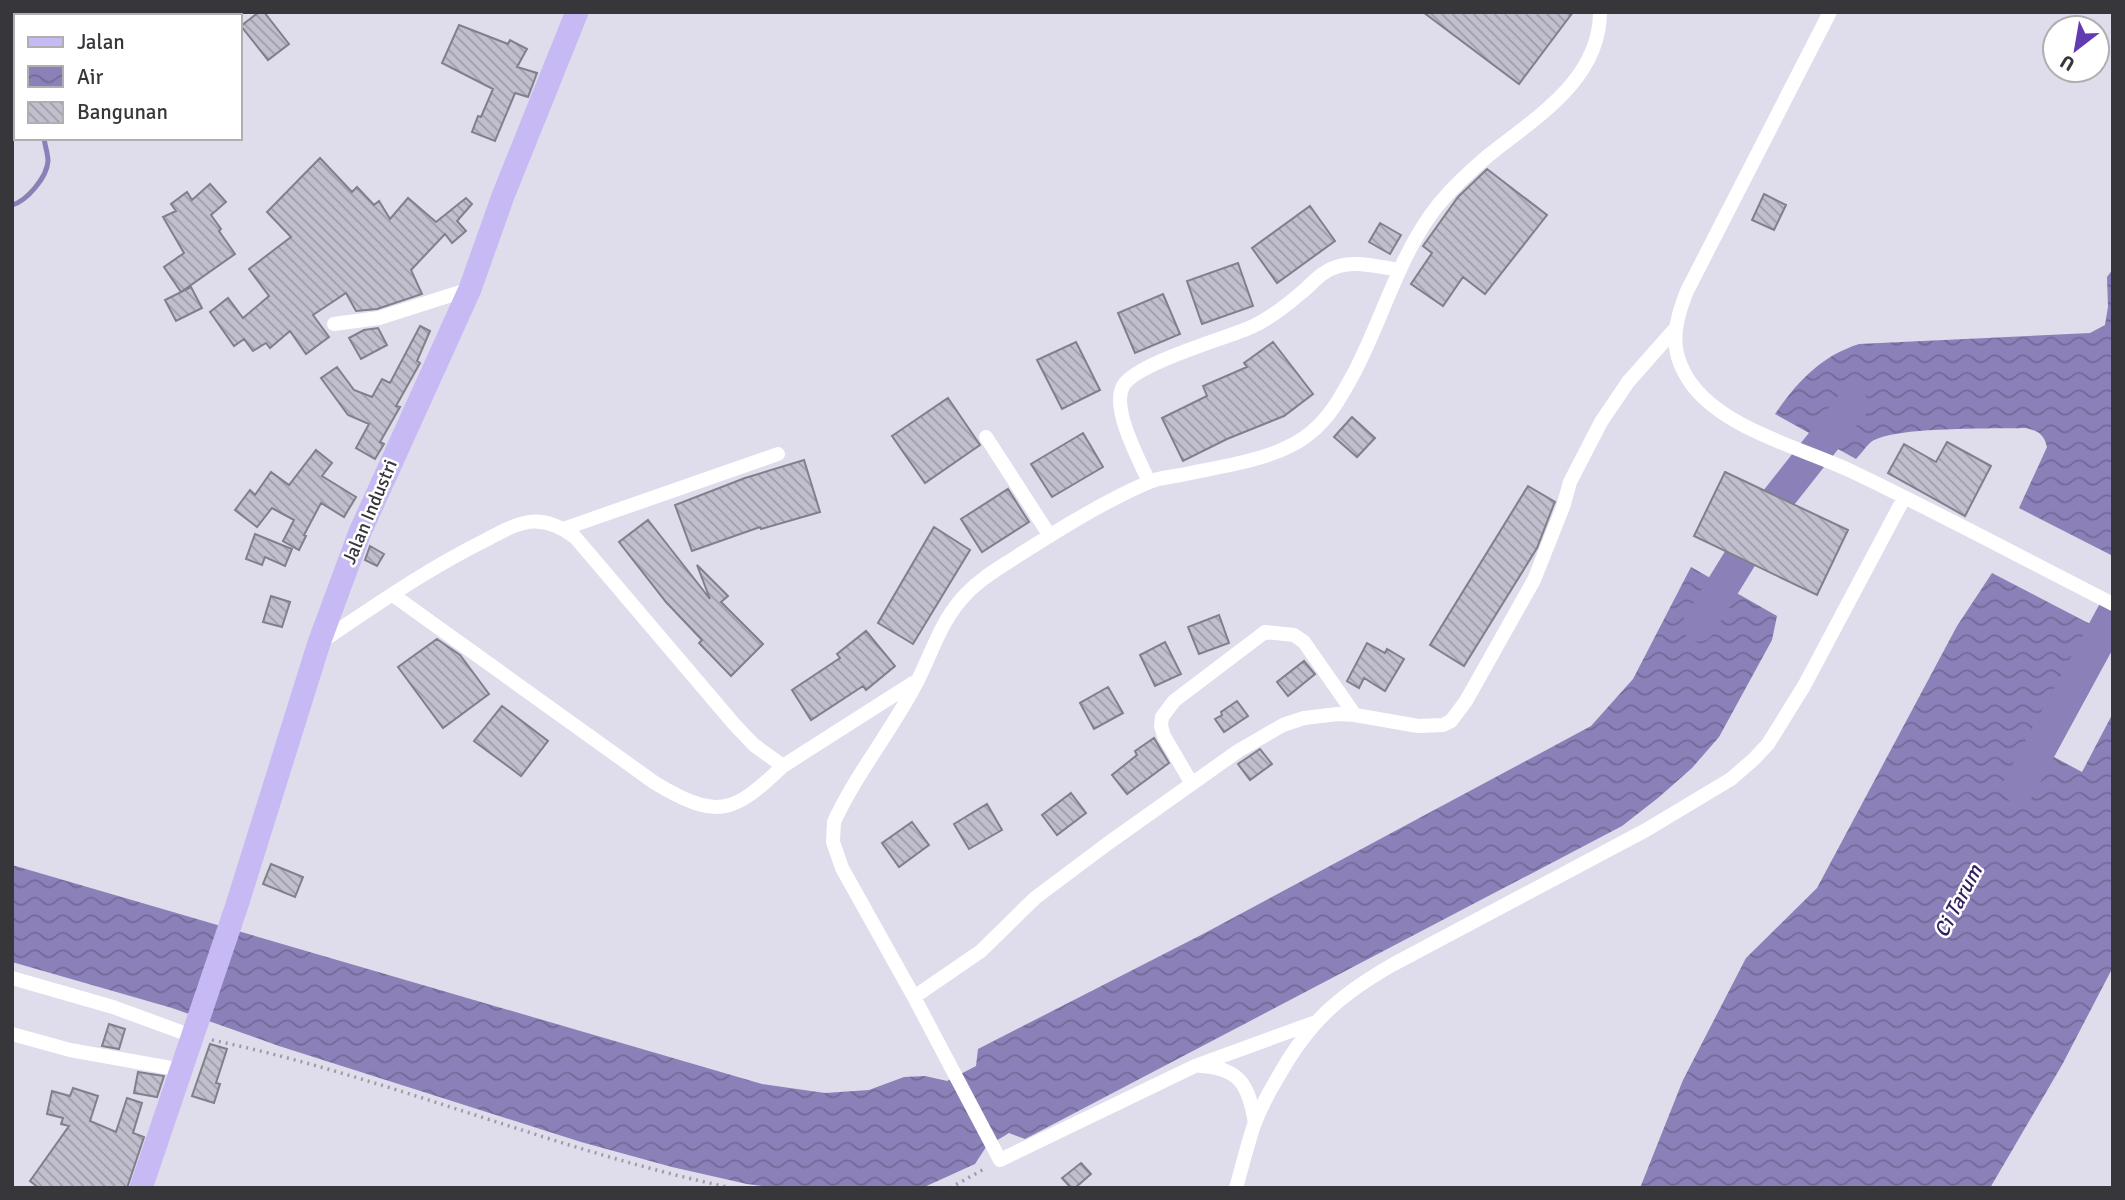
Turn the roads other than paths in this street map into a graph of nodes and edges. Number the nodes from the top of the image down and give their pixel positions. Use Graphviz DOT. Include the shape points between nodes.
graph roads {
  1 [pos="577,12"];
  2 [pos="1600,12"];
  3 [pos="1830,12"];
  4 [pos="1400,270"];
  5 [pos="470,289"];
  6 [pos="334,324"];
  7 [pos="1674,330"];
  8 [pos="986,437"];
  9 [pos="778,454"];
  10 [pos="1149,482"];
  11 [pos="1904,498"];
  12 [pos="563,529"];
  13 [pos="1050,536"];
  14 [pos="393,595"];
  15 [pos="2113,604"];
  16 [pos="318,643"];
  17 [pos="918,681"];
  18 [pos="1354,715"];
  19 [pos="783,766"];
  20 [pos="1192,784"];
  21 [pos="12,978"];
  22 [pos="914,997"];
  23 [pos="1313,1023"];
  24 [pos="194,1030"];
  25 [pos="12,1034"];
  26 [pos="1195,1066"];
  27 [pos="182,1070"];
  28 [pos="1255,1123"];
  29 [pos="141,1188"];
  30 [pos="1236,1188"];
  1 -- 5 [label="main road, Jalan Industri"];
  2 -- 4 [label="street" via="1593,46 1572,84 1442,200"];
  3 -- 7 [label="street" via="1688,291"];
  4 -- 10 [label="street" via="1365,352 1317,428 1292,446 1259,457"];
  4 -- 10 [label="street" via="1333,267 1251,327 1129,378 1121,391 1120,408"];
  5 -- 6 [label="street" via="379,318"];
  5 -- 16 [label="main road, Jalan Industri" via="360,532"];
  7 -- 11 [label="street" via="1682,368 1713,405 1744,425"];
  7 -- 18 [label="street" via="1628,382 1588,445 1534,580 1457,715 1443,725 1418,726"];
  8 -- 13 [label="street"];
  9 -- 12 [label="street"];
  10 -- 13 [label="street"];
  11 -- 15 [label="street"];
  11 -- 23 [label="street" via="1804,686 1754,759 1731,779 1646,830 1366,980"];
  12 -- 14 [label="street" via="525,522 446,560"];
  12 -- 19 [label="street" via="585,548 734,724"];
  13 -- 17 [label="street" via="985,577 956,604"];
  14 -- 16 [label="street"];
  14 -- 19 [label="street" via="679,797 702,805 738,804"];
  16 -- 24 [label="main road, Jalan Industri"];
  17 -- 19 [label="street"];
  17 -- 22 [label="street" via="839,811 833,831 842,868"];
  18 -- 20 [label="street" via="1294,720 1237,751"];
  18 -- 20 [label="street" via="1304,642 1294,635 1265,632 1174,701 1162,717 1164,736"];
  20 -- 22 [label="street" via="1045,890 981,951"];
  21 -- 24 [label="street"];
  22 -- 26 [label="street" via="1000,1160"];
  23 -- 26 [label="street"];
  23 -- 28 [label="street"];
  24 -- 27 [label="main road, Jalan Industri"];
  25 -- 27 [label="street" via="70,1050"];
  26 -- 28 [label="street" via="1225,1069 1239,1079 1251,1101"];
  27 -- 29 [label="main road, Jalan Industri"];
  28 -- 30 [label="street"];
}
